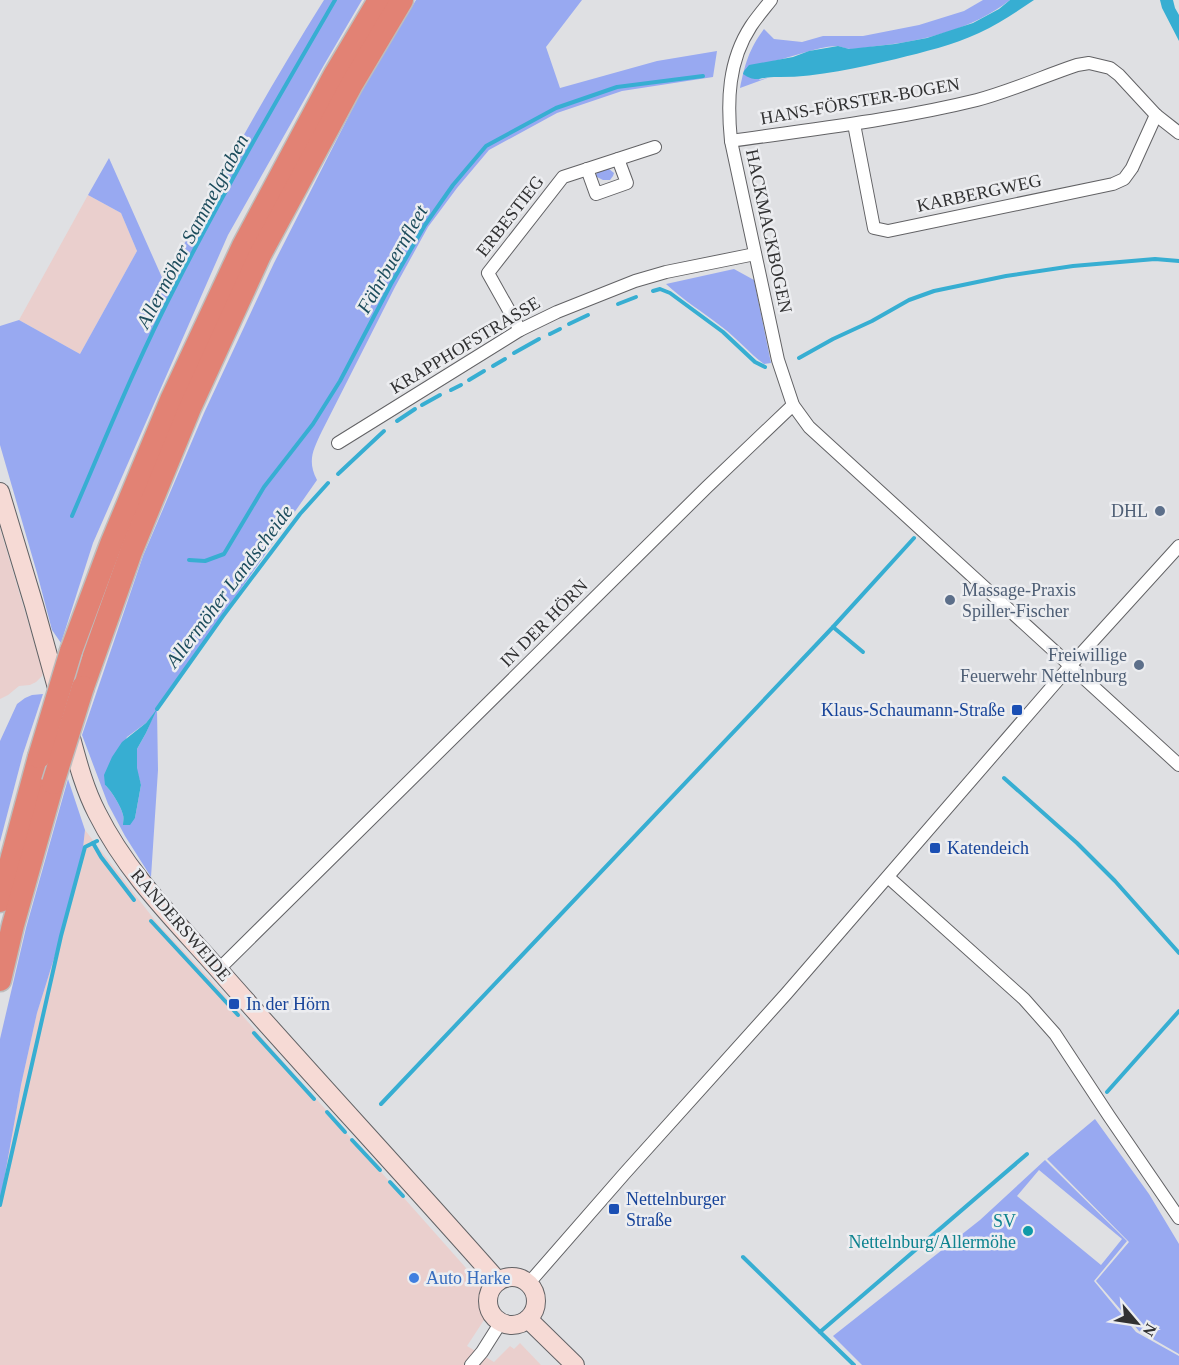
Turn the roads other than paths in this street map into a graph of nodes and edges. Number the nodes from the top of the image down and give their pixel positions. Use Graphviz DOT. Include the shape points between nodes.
graph roads {
  1 [pos="379,0"];
  2 [pos="402,0"];
  3 [pos="771,0"];
  4 [pos="1156,115"];
  5 [pos="854,124"];
  6 [pos="1179,133"];
  7 [pos="731,141"];
  8 [pos="655,147"];
  9 [pos="618,159"];
  10 [pos="587,169"];
  11 [pos="755,254"];
  12 [pos="520,330"];
  13 [pos="793,405"];
  14 [pos="338,443"];
  15 [pos="0,492"];
  16 [pos="1179,546"];
  17 [pos="1070,666"];
  18 [pos="1179,765"];
  19 [pos="888,877"];
  20 [pos="0,901"];
  21 [pos="219,969"];
  22 [pos="0,980"];
  23 [pos="1179,1218"];
  24 [pos="498,1281"];
  25 [pos="529,1283"];
  26 [pos="528,1319"];
  27 [pos="501,1322"];
  28 [pos="471,1365"];
  29 [pos="575,1365"];
  1 -- 20 [label="highway, bridge" via="243,246 171,400 71,651"];
  2 -- 22 [label="highway, bridge" via="260,255 190,408 131,552 83,687"];
  3 -- 7 [label="street, HACKMACKBOGEN" via="751,26 735,59 729,105"];
  4 -- 5 [label="street, HANS-FÖRSTER-BOGEN" via="1110,68 1089,63 976,100"];
  4 -- 5 [label="street, KARBERGWEG" via="1124,179 888,231 874,228"];
  4 -- 6 [label="street, HANS-FÖRSTER-BOGEN"];
  5 -- 7 [label="street, HANS-FÖRSTER-BOGEN"];
  7 -- 11 [label="street, HACKMACKBOGEN"];
  8 -- 9 [label="street, ERBESTIEG"];
  9 -- 10 [label="street, ERBESTIEG"];
  9 -- 10 [label="street" via="627,183 596,194"];
  10 -- 12 [label="street, ERBESTIEG" via="563,177 488,273"];
  11 -- 12 [label="street, KRAPPHOFSTRASSE" via="635,281"];
  11 -- 13 [label="street, HACKMACKBOGEN" via="778,360"];
  12 -- 14 [label="street, KRAPPHOFSTRASSE"];
  13 -- 17 [label="street" via="809,427"];
  13 -- 21 [label="street, IN DER HÖRN"];
  15 -- 21 [label="street, RANDERSWEIDE" via="80,770 96,813 153,896"];
  16 -- 17 [label="street"];
  17 -- 18 [label="street"];
  17 -- 19 [label="street"];
  19 -- 23 [label="street" via="1043,1019"];
  19 -- 25 [label="street"];
  21 -- 24 [label="street, RANDERSWEIDE"];
  24 -- 25 [label="street" via="514,1277"];
  24 -- 27 [label="street" via="488,1301 493,1316"];
  25 -- 26 [label="street" via="536,1306"];
  26 -- 27 [label="street" via="513,1325"];
  26 -- 29 [label="street"];
  27 -- 28 [label="street"];
}
